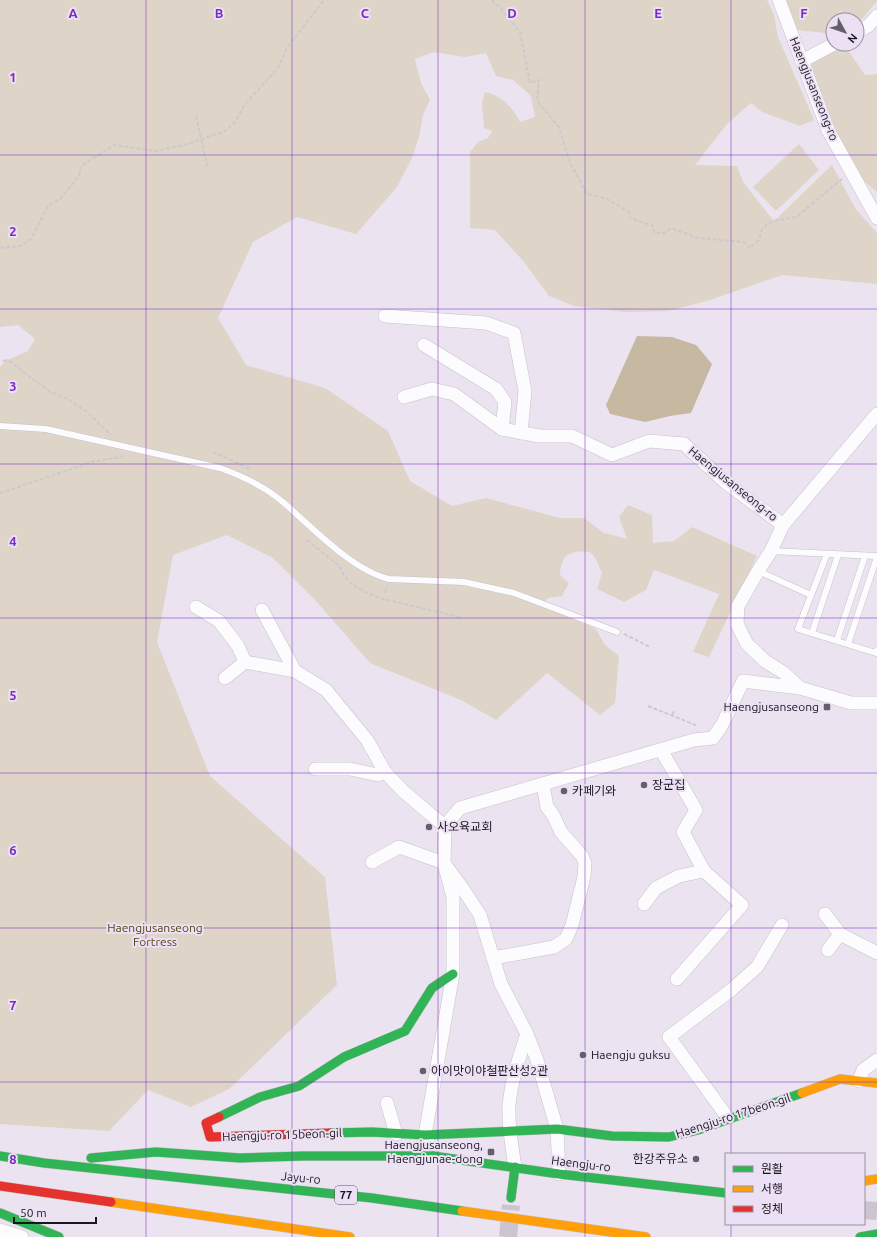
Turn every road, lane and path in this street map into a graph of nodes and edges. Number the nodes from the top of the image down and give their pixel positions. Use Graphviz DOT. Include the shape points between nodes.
graph roads {
  1 [pos="324,0"];
  2 [pos="492,0"];
  3 [pos="779,0"];
  4 [pos="877,16"];
  5 [pos="865,28"];
  6 [pos="825,48"];
  7 [pos="802,60"];
  8 [pos="196,116"];
  9 [pos="201,139"];
  10 [pos="208,168"];
  11 [pos="851,171"];
  12 [pos="877,218"];
  13 [pos="0,248"];
  14 [pos="385,316"];
  15 [pos="424,345"];
  16 [pos="3,361"];
  17 [pos="404,397"];
  18 [pos="877,414"];
  19 [pos="0,426"];
  20 [pos="502,429"];
  21 [pos="521,433"];
  22 [pos="114,437"];
  23 [pos="213,452"];
  24 [pos="128,456"];
  25 [pos="250,469"];
  26 [pos="0,493"];
  27 [pos="784,525"];
  28 [pos="306,540"];
  29 [pos="771,550"];
  30 [pos="827,554"];
  31 [pos="838,555"];
  32 [pos="865,556"];
  33 [pos="877,556"];
  34 [pos="758,571"];
  35 [pos="811,595"];
  36 [pos="196,607"];
  37 [pos="262,610"];
  38 [pos="463,618"];
  39 [pos="617,632"];
  40 [pos="812,633"];
  41 [pos="837,640"];
  42 [pos="848,644"];
  43 [pos="650,647"];
  44 [pos="877,650"];
  45 [pos="245,662"];
  46 [pos="295,671"];
  47 [pos="225,678"];
  48 [pos="800,688"];
  49 [pos="877,703"];
  50 [pos="648,706"];
  51 [pos="674,711"];
  52 [pos="672,715"];
  53 [pos="698,726"];
  54 [pos="661,750"];
  55 [pos="315,769"];
  56 [pos="385,772"];
  57 [pos="543,784"];
  58 [pos="445,826"];
  59 [pos="372,862"];
  60 [pos="444,863"];
  61 [pos="704,871"];
  62 [pos="644,904"];
  63 [pos="825,914"];
  64 [pos="782,925"];
  65 [pos="840,934"];
  66 [pos="828,950"];
  67 [pos="877,953"];
  68 [pos="493,958"];
  69 [pos="453,974"];
  70 [pos="677,979"];
  71 [pos="528,1034"];
  72 [pos="877,1060"];
  73 [pos="859,1081"];
  74 [pos="877,1083"];
  75 [pos="387,1103"];
  76 [pos="728,1118"];
  77 [pos="556,1129"];
  78 [pos="510,1131"];
  79 [pos="396,1134"];
  80 [pos="425,1135"];
  81 [pos="0,1156"];
  82 [pos="433,1156"];
  83 [pos="44,1163"];
  84 [pos="515,1167"];
  85 [pos="559,1174"];
  86 [pos="877,1179"];
  87 [pos="865,1181"];
  88 [pos="0,1186"];
  89 [pos="725,1193"];
  90 [pos="511,1198"];
  91 [pos="0,1213"];
  92 [pos="0,1230"];
  93 [pos="877,1234"];
  94 [pos="22,1237"];
  95 [pos="59,1237"];
  96 [pos="350,1237"];
  97 [pos="646,1237"];
  98 [pos="860,1237"];
  1 -- 9 [label="path" via="287,48 278,68 245,104 234,123 225,131"];
  2 -- 11 [label="path" via="520,32 530,83 540,80 537,101 559,127 570,163 587,194 607,199 629,212 630,218 653,226 654,233 664,233 671,228 698,238 744,242 750,248 759,240 762,229 768,224 796,217"];
  3 -- 7 [label="street, Haengjusanseong-ro"];
  4 -- 5 [label="street"];
  6 -- 7 [label="street"];
  7 -- 11 [label="street, Haengjusanseong-ro" via="828,130"];
  8 -- 9 [label="path"];
  9 -- 10 [label="path"];
  9 -- 13 [label="path" via="156,151 114,145 81,166 79,176 61,198 48,206 31,239 20,246"];
  11 -- 12 [label="street, Haengjusanseong-ro"];
  14 -- 21 [label="street" via="486,323 514,333 525,391"];
  15 -- 20 [label="street" via="496,389 505,402"];
  16 -- 22 [label="path" via="12,363 51,392 68,399 87,412"];
  17 -- 20 [label="street, Haengjusanseong-ro" via="432,389 454,394"];
  18 -- 27 [label="street, Haengjusanseong-ro"];
  19 -- 39 [label="lane" via="46,429 220,468 240,475 274,495 343,554 381,577 464,582 514,593"];
  20 -- 21 [label="street, Haengjusanseong-ro"];
  21 -- 27 [label="street, Haengjusanseong-ro" via="572,436 612,455 649,441 684,444 725,482"];
  23 -- 25 [label="path"];
  24 -- 26 [label="path" via="91,462"];
  27 -- 29 [label="street, Haengjusanseong-ro"];
  28 -- 38 [label="path" via="338,565 348,581 369,594"];
  29 -- 30 [label="lane"];
  29 -- 34 [label="street, Haengjusanseong-ro"];
  30 -- 31 [label="lane"];
  30 -- 35 [label="lane"];
  31 -- 32 [label="lane"];
  31 -- 40 [label="lane"];
  32 -- 33 [label="lane"];
  32 -- 41 [label="lane"];
  33 -- 42 [label="lane"];
  34 -- 35 [label="lane"];
  34 -- 48 [label="street, Haengjusanseong-ro" via="738,606 737,624 747,644"];
  35 -- 40 [label="lane" via="798,629"];
  36 -- 45 [label="street" via="219,621 238,646"];
  37 -- 46 [label="street"];
  39 -- 43 [label="path"];
  40 -- 41 [label="lane"];
  41 -- 42 [label="lane"];
  42 -- 44 [label="lane" via="876,653"];
  45 -- 46 [label="street"];
  45 -- 47 [label="street"];
  46 -- 56 [label="street" via="326,690 367,740"];
  48 -- 49 [label="street, Haengjusanseong-ro" via="851,703"];
  48 -- 54 [label="street" via="742,681 722,725 713,738 694,740"];
  50 -- 52 [label="path"];
  51 -- 52 [label="path"];
  52 -- 53 [label="path"];
  54 -- 57 [label="street"];
  54 -- 61 [label="street" via="696,810 683,832"];
  55 -- 56 [label="street" via="350,769 378,775"];
  56 -- 58 [label="street"];
  57 -- 58 [label="street" via="460,808"];
  57 -- 68 [label="street" via="547,807 561,832 585,863 572,925 566,939 554,947"];
  58 -- 60 [label="street"];
  59 -- 60 [label="street" via="399,847"];
  60 -- 68 [label="street" via="480,915"];
  60 -- 69 [label="street" via="453,897"];
  61 -- 62 [label="street" via="679,876 656,888"];
  61 -- 70 [label="street" via="742,905"];
  63 -- 65 [label="street"];
  64 -- 76 [label="street" via="757,967 669,1037"];
  65 -- 66 [label="street"];
  65 -- 67 [label="street"];
  68 -- 71 [label="street" via="501,984"];
  69 -- 79 [label="main road, Haengju-ro 15beon-gil" via="432,988 405,1031 344,1057 299,1086 260,1097 206,1123 210,1137"];
  69 -- 80 [label="street"];
  71 -- 77 [label="street"];
  71 -- 78 [label="street" via="515,1069 509,1106"];
  72 -- 73 [label="street" via="863,1070"];
  73 -- 74 [label="main road, Haengju-ro 17beon-gil"];
  73 -- 76 [label="main road, Haengju-ro 17beon-gil" via="840,1079"];
  75 -- 79 [label="street"];
  76 -- 77 [label="main road, Haengju-ro 17beon-gil" via="698,1130 669,1137 612,1136"];
  77 -- 78 [label="main road, Haengju-ro 17beon-gil"];
  77 -- 85 [label="street"];
  78 -- 80 [label="main road, Haengju-ro 15beon-gil"];
  78 -- 84 [label="street"];
  79 -- 80 [label="main road, Haengju-ro 15beon-gil"];
  80 -- 82 [label="street"];
  81 -- 83 [label="main road, Jayu-ro / 77"];
  82 -- 83 [label="main road, Haengju-ro" via="240,1158 156,1152"];
  82 -- 84 [label="main road, Haengju-ro"];
  83 -- 97 [label="main road, Jayu-ro / 77" via="372,1198"];
  84 -- 85 [label="main road, Haengju-ro"];
  84 -- 90 [label="main road"];
  85 -- 89 [label="main road, Haengju-ro"];
  86 -- 87 [label="main road"];
  88 -- 96 [label="main road"];
  91 -- 95 [label="main road"];
  92 -- 94 [label="street"];
  93 -- 98 [label="main road"];
}
